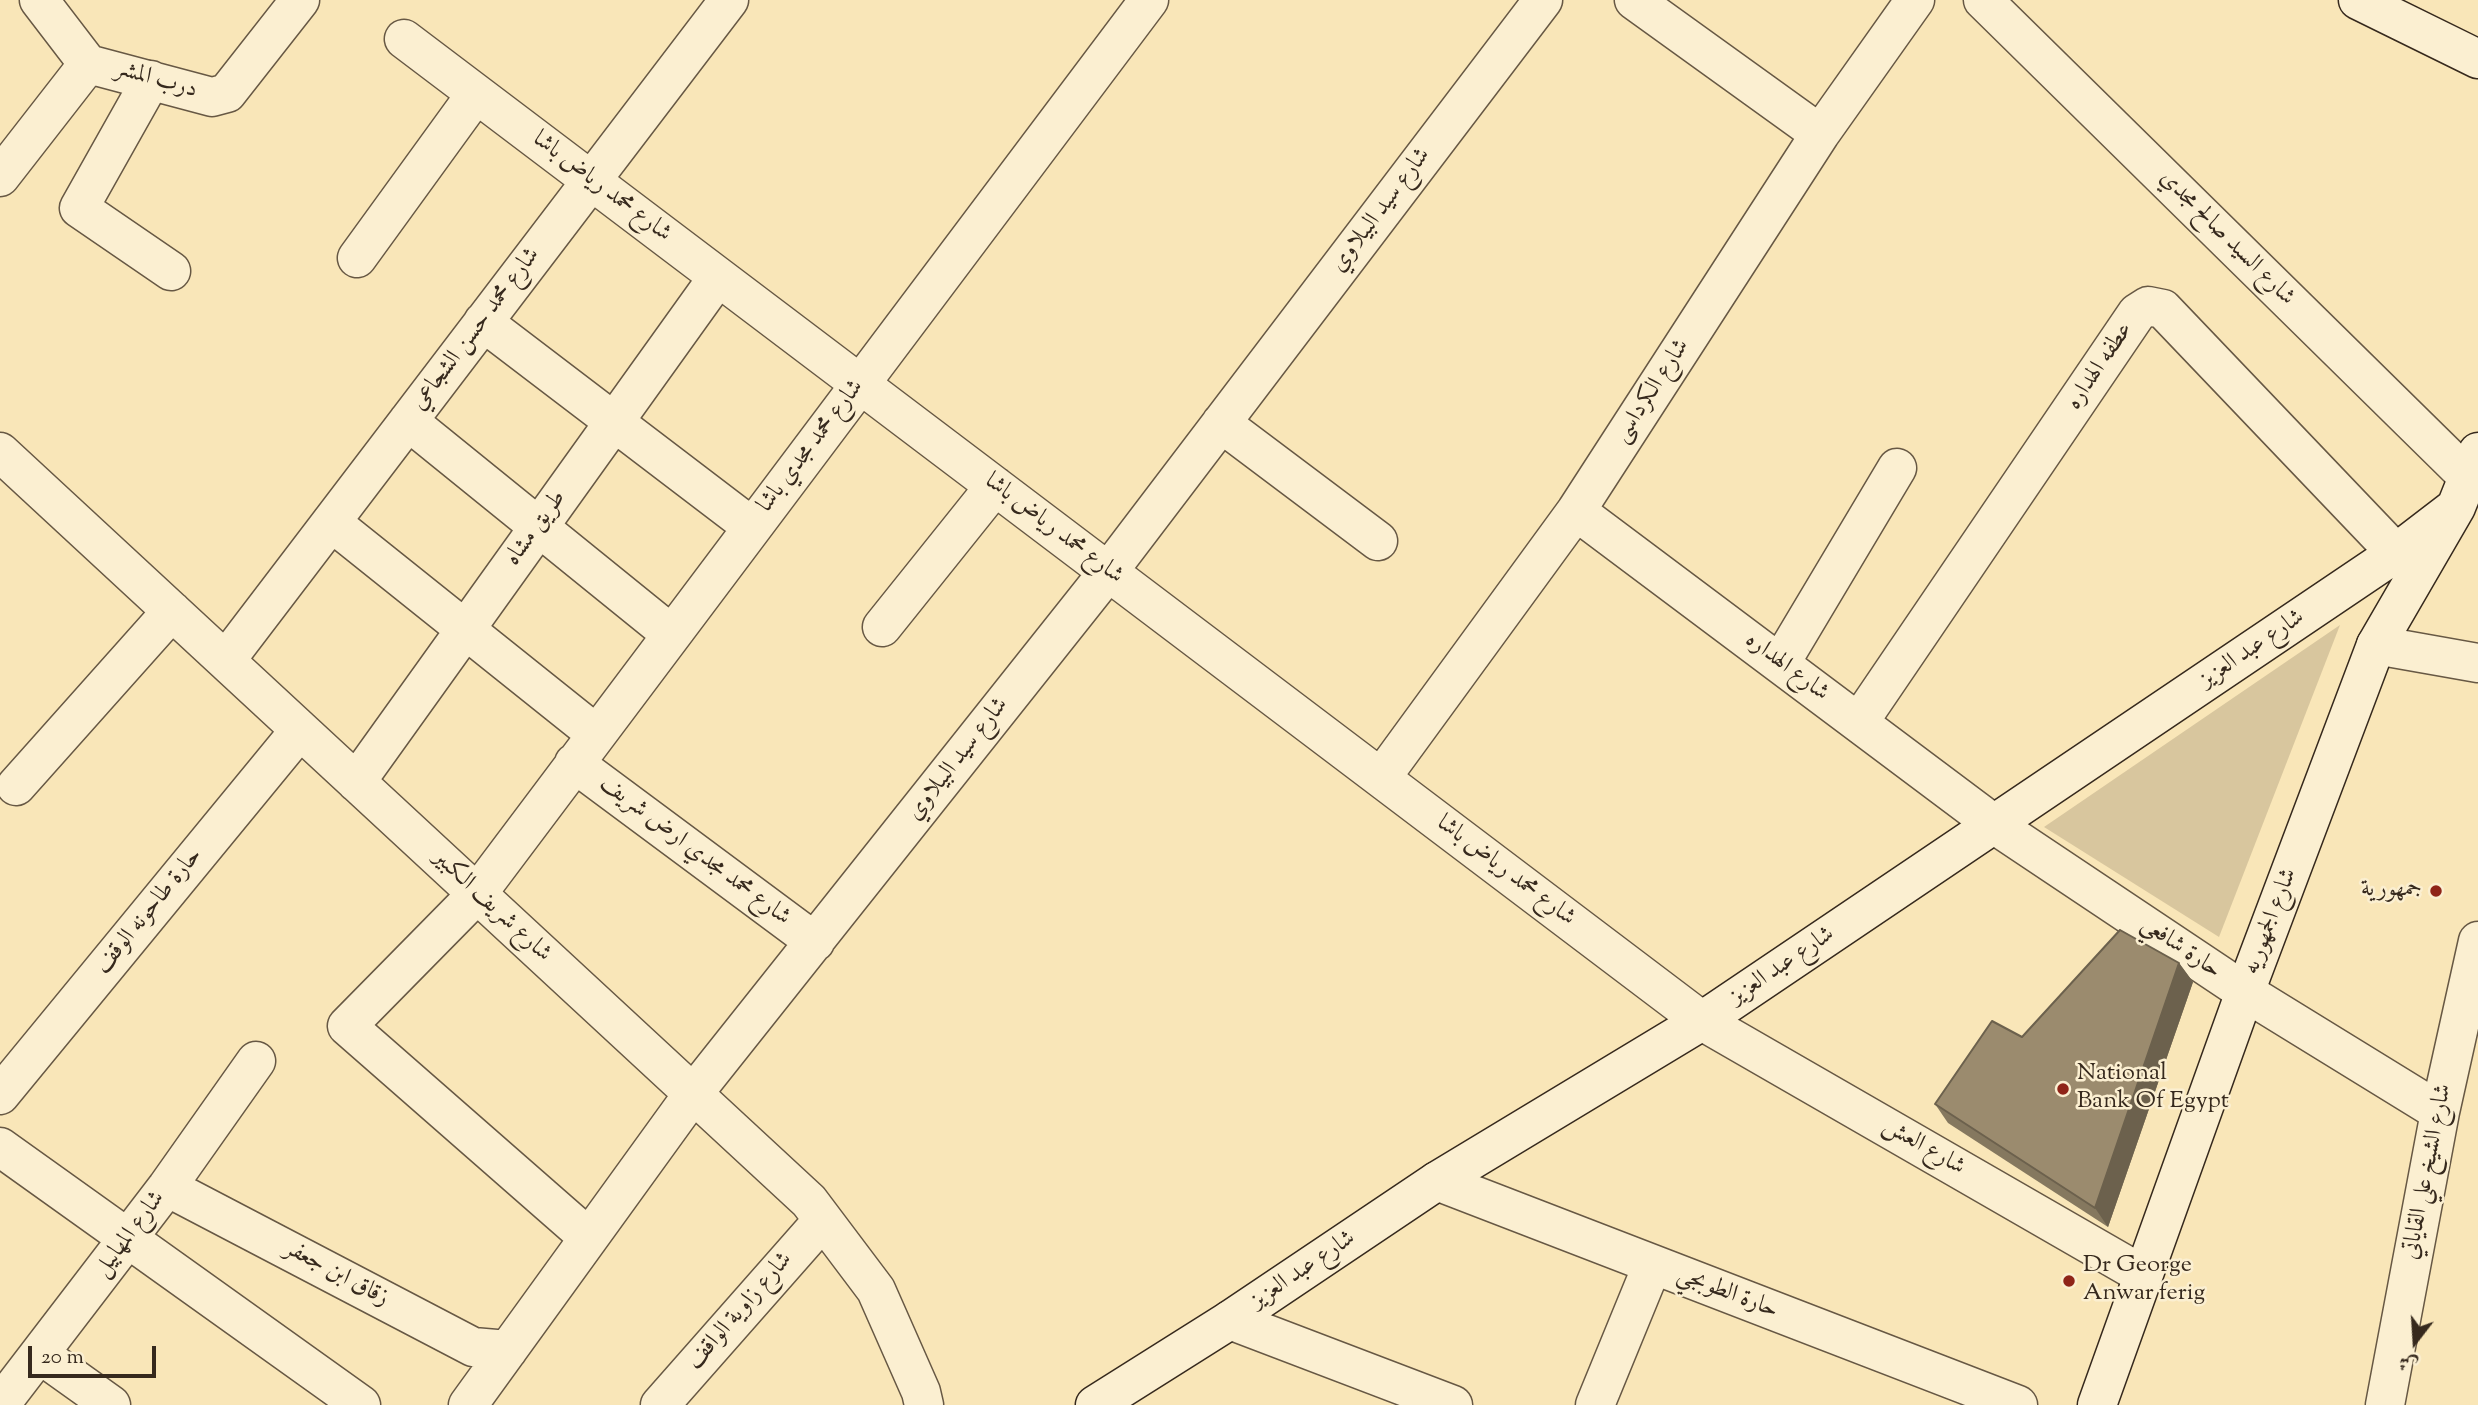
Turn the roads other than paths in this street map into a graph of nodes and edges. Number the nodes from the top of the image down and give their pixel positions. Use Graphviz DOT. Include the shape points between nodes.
graph roads {
  1 [pos="39,0"];
  2 [pos="300,0"];
  3 [pos="729,0"];
  4 [pos="1149,0"];
  5 [pos="1543,0"];
  6 [pos="1634,0"];
  7 [pos="1915,0"];
  8 [pos="1983,0"];
  9 [pos="2358,0"];
  10 [pos="404,39"];
  11 [pos="2478,59"];
  12 [pos="88,64"];
  13 [pos="151,80"];
  14 [pos="476,94"];
  15 [pos="1820,134"];
  16 [pos="0,177"];
  17 [pos="591,180"];
  18 [pos="356,258"];
  19 [pos="171,271"];
  20 [pos="718,277"];
  21 [pos="483,322"];
  22 [pos="860,384"];
  23 [pos="408,421"];
  24 [pos="614,422"];
  25 [pos="1221,423"];
  26 [pos="1,454"];
  27 [pos="1897,468"];
  28 [pos="2467,479"];
  29 [pos="995,486"];
  30 [pos="1576,511"];
  31 [pos="331,522"];
  32 [pos="539,527"];
  33 [pos="752,527"];
  34 [pos="1378,541"];
  35 [pos="2396,553"];
  36 [pos="1108,572"];
  37 [pos="172,611"];
  38 [pos="882,627"];
  39 [pos="465,629"];
  40 [pos="671,634"];
  41 [pos="2376,645"];
  42 [pos="226,660"];
  43 [pos="2478,663"];
  44 [pos="1780,664"];
  45 [pos="1858,722"];
  46 [pos="300,730"];
  47 [pos="585,749"];
  48 [pos="1381,778"];
  49 [pos="356,782"];
  50 [pos="16,786"];
  51 [pos="1995,825"];
  52 [pos="477,894"];
  53 [pos="2478,941"];
  54 [pos="815,942"];
  55 [pos="2245,992"];
  56 [pos="1702,1021"];
  57 [pos="256,1061"];
  58 [pos="693,1094"];
  59 [pos="0,1095"];
  60 [pos="2440,1112"];
  61 [pos="0,1147"];
  62 [pos="1437,1181"];
  63 [pos="167,1187"];
  64 [pos="823,1220"];
  65 [pos="129,1238"];
  66 [pos="589,1238"];
  67 [pos="1652,1266"];
  68 [pos="2143,1275"];
  69 [pos="1230,1320"];
  70 [pos="508,1350"];
  71 [pos="41,1354"];
  72 [pos="0,1405"];
  73 [pos="111,1405"];
  74 [pos="361,1405"];
  75 [pos="468,1405"];
  76 [pos="660,1405"];
  77 [pos="924,1405"];
  78 [pos="1095,1405"];
  79 [pos="1453,1405"];
  80 [pos="1595,1405"];
  81 [pos="2018,1405"];
  82 [pos="2097,1405"];
  83 [pos="2385,1405"];
  1 -- 12 [label="street, درب المشر"];
  2 -- 13 [label="street, درب المشر" via="226,93 212,97"];
  3 -- 17 [label="street, شارع محمد حسن الشجاعي"];
  4 -- 22 [label="street, شارع محمد مجدي باشا"];
  5 -- 25 [label="street, شارع سيد البيلاوي"];
  6 -- 15 [label="street"];
  7 -- 15 [label="street, شارع الكرداسى"];
  8 -- 28 [label="street, شارع السيد صالح مجدي"];
  9 -- 11 [label="street"];
  10 -- 14 [label="street, شارع محمد رياض باشا"];
  12 -- 13 [label="street, درب المشر"];
  12 -- 16 [label="street"];
  13 -- 19 [label="street" via="79,208"];
  14 -- 17 [label="street, شارع محمد رياض باشا"];
  14 -- 18 [label="street"];
  15 -- 30 [label="street, شارع الكرداسى"];
  17 -- 20 [label="street, شارع محمد رياض باشا"];
  17 -- 21 [label="street, شارع محمد حسن الشجاعي"];
  20 -- 22 [label="street, شارع محمد رياض باشا"];
  20 -- 24 [label="street, طريق مشاه"];
  21 -- 23 [label="street, شارع محمد حسن الشجاعي"];
  21 -- 24 [label="street"];
  22 -- 29 [label="street, شارع محمد رياض باشا"];
  22 -- 33 [label="street, شارع محمد مجدي باشا"];
  23 -- 31 [label="street, شارع محمد حسن الشجاعي"];
  23 -- 32 [label="street"];
  24 -- 32 [label="street, طريق مشاه"];
  24 -- 33 [label="street"];
  25 -- 34 [label="street"];
  25 -- 36 [label="street, شارع سيد البيلاوي"];
  26 -- 37 [label="street, شارع شريف الكبير"];
  27 -- 44 [label="street"];
  28 -- 35 [label="street, شارع عبد العزيز"];
  28 -- 41 [label="street, شارع الجمهوريه"];
  29 -- 36 [label="street, شارع محمد رياض باشا"];
  29 -- 38 [label="street"];
  30 -- 44 [label="street, شارع الهداره"];
  30 -- 48 [label="street, شارع الكرداسى"];
  31 -- 39 [label="street, شارع محمد مجدي ارض شريف"];
  31 -- 42 [label="street, شارع محمد حسن الشجاعي"];
  32 -- 39 [label="street, طريق مشاه"];
  32 -- 40 [label="street"];
  33 -- 40 [label="street, شارع محمد مجدي باشا"];
  35 -- 45 [label="street, عطفه الهداره" via="2164,309 2148,306 2137,313"];
  35 -- 51 [label="street, شارع عبد العزيز"];
  36 -- 48 [label="street, شارع محمد رياض باشا"];
  36 -- 54 [label="street, شارع سيد البيلاوي"];
  37 -- 42 [label="street, شارع شريف الكبير"];
  37 -- 50 [label="street"];
  39 -- 47 [label="street, شارع محمد مجدي ارض شريف"];
  39 -- 49 [label="street, طريق مشاه"];
  40 -- 47 [label="street, شارع محمد مجدي باشا"];
  41 -- 43 [label="street"];
  41 -- 55 [label="street, شارع الجمهوريه"];
  42 -- 46 [label="street, شارع شريف الكبير"];
  44 -- 45 [label="street, شارع الهداره"];
  45 -- 51 [label="street, شارع الهداره"];
  46 -- 49 [label="street, شارع شريف الكبير"];
  46 -- 59 [label="street, حارة طاحونه الوقف"];
  47 -- 52 [label="street, شارع محمد مجدي باشا"];
  47 -- 54 [label="street, شارع محمد مجدي ارض شريف"];
  48 -- 56 [label="street, شارع محمد رياض باشا"];
  49 -- 52 [label="street, شارع شريف الكبير"];
  51 -- 55 [label="street, حارة شافعي"];
  51 -- 56 [label="street, شارع عبد العزيز"];
  52 -- 58 [label="street, شارع شريف الكبير"];
  52 -- 66 [label="street" via="347,1026"];
  53 -- 60 [label="street, شارع الشيخ علي القاياتي"];
  54 -- 58 [label="street, شارع سيد البيلاوي"];
  55 -- 60 [label="street, حارة شافعي"];
  55 -- 68 [label="street, شارع الجمهوريه"];
  56 -- 62 [label="street, شارع عبد العزيز"];
  56 -- 68 [label="street, شارع العش"];
  57 -- 63 [label="street, شارع المهابيل"];
  58 -- 64 [label="street, شارع شريف الكبير"];
  58 -- 66 [label="street"];
  60 -- 83 [label="street, شارع الشيخ علي القاياتي"];
  61 -- 65 [label="street"];
  62 -- 67 [label="street, حارة الطوبجي"];
  62 -- 69 [label="street, شارع عبد العزيز"];
  63 -- 65 [label="street, شارع المهابيل"];
  63 -- 70 [label="street, زقاق ابن جعفر" via="473,1347"];
  64 -- 76 [label="street, شارع زاوية الواقف"];
  64 -- 77 [label="street, شارع شريف الكبير" via="877,1290"];
  65 -- 71 [label="street, شارع المهابيل"];
  65 -- 74 [label="street"];
  66 -- 70 [label="street"];
  67 -- 80 [label="street"];
  67 -- 81 [label="street, حارة الطوبجي"];
  68 -- 82 [label="street, شارع الجمهوريه"];
  69 -- 78 [label="street, شارع عبد العزيز"];
  69 -- 79 [label="street"];
  70 -- 75 [label="street"];
  71 -- 72 [label="street, شارع المهابيل"];
  71 -- 73 [label="street"];
}
